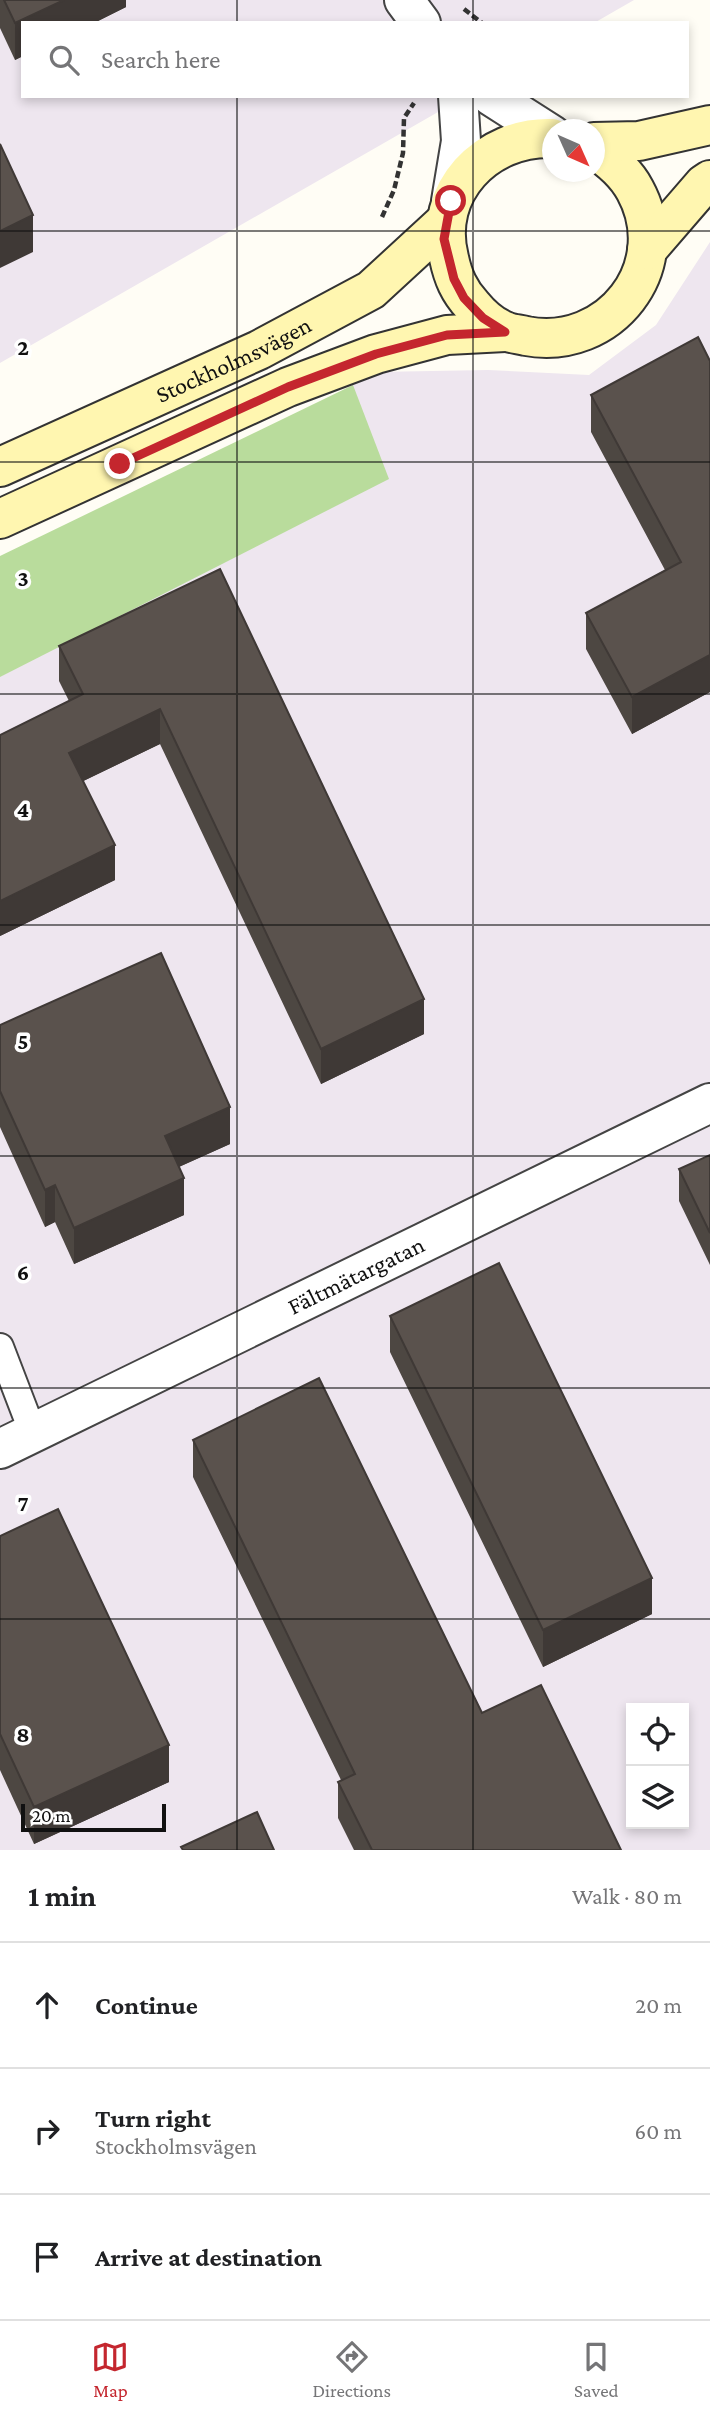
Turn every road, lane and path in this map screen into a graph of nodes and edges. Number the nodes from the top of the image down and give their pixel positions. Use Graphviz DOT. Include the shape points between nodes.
graph roads {
  1 [pos="404,0"];
  2 [pos="420,21"];
  3 [pos="417,98"];
  4 [pos="458,98"];
  5 [pos="494,98"];
  6 [pos="710,125"];
  7 [pos="542,130"];
  8 [pos="542,138"];
  9 [pos="605,142"];
  10 [pos="605,159"];
  11 [pos="710,180"];
  12 [pos="449,211"];
  13 [pos="379,223"];
  14 [pos="647,250"];
  15 [pos="505,332"];
  16 [pos="0,467"];
  17 [pos="0,519"];
  18 [pos="710,1103"];
  19 [pos="0,1347"];
  20 [pos="16,1441"];
  1 -- 2 [label="street"];
  3 -- 13 [label="path" via="404,118 403,153"];
  4 -- 12 [label="street" via="461,141"];
  5 -- 7 [label="street"];
  6 -- 9 [label="main road" via="639,141"];
  8 -- 12 [label="main road, Stockholmsvägen" via="520,140 489,155 473,168"];
  10 -- 14 [label="main road" via="636,192 644,213"];
  11 -- 14 [label="main road"];
  12 -- 15 [label="main road" via="444,239 454,279 483,318"];
  12 -- 16 [label="main road, Stockholmsvägen" via="371,290 260,350"];
  14 -- 15 [label="main road" via="643,271 624,303 607,319 572,335 545,339"];
  15 -- 17 [label="main road, Stockholmsvägen" via="447,335 376,354 288,387"];
  18 -- 20 [label="street, Fältmätargatan"];
  19 -- 20 [label="lane"];
}
